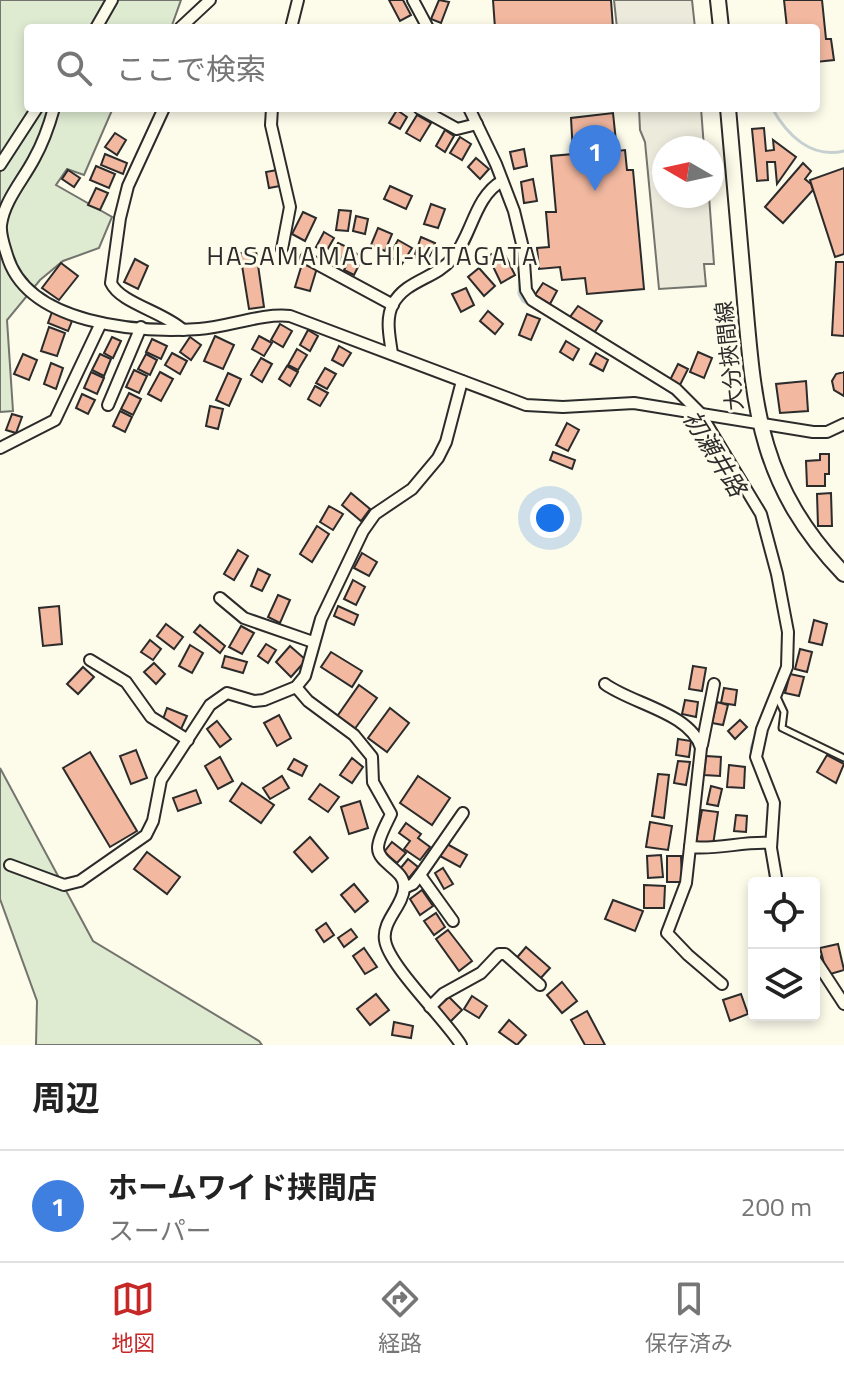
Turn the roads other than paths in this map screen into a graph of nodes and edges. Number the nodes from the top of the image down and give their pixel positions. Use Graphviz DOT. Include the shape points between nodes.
graph roads {
  1 [pos="112,0"];
  2 [pos="210,0"];
  3 [pos="298,0"];
  4 [pos="413,0"];
  5 [pos="718,0"];
  6 [pos="98,24"];
  7 [pos="184,24"];
  8 [pos="292,24"];
  9 [pos="426,24"];
  10 [pos="721,24"];
  11 [pos="34,112"];
  12 [pos="53,112"];
  13 [pos="162,112"];
  14 [pos="272,112"];
  15 [pos="426,112"];
  16 [pos="471,112"];
  17 [pos="728,112"];
  18 [pos="477,124"];
  19 [pos="0,165"];
  20 [pos="502,181"];
  21 [pos="282,249"];
  22 [pos="306,258"];
  23 [pos="393,305"];
  24 [pos="101,323"];
  25 [pos="141,327"];
  26 [pos="183,330"];
  27 [pos="392,354"];
  28 [pos="462,381"];
  29 [pos="108,405"];
  30 [pos="700,413"];
  31 [pos="759,424"];
  32 [pos="843,425"];
  33 [pos="0,448"];
  34 [pos="844,574"];
  35 [pos="220,598"];
  36 [pos="313,642"];
  37 [pos="90,660"];
  38 [pos="605,684"];
  39 [pos="714,684"];
  40 [pos="296,687"];
  41 [pos="777,697"];
  42 [pos="188,740"];
  43 [pos="701,748"];
  44 [pos="844,758"];
  45 [pos="463,813"];
  46 [pos="771,843"];
  47 [pos="690,847"];
  48 [pos="10,865"];
  49 [pos="420,875"];
  50 [pos="776,877"];
  51 [pos="404,888"];
  52 [pos="453,921"];
  53 [pos="820,967"];
  54 [pos="722,984"];
  55 [pos="540,985"];
  56 [pos="844,1004"];
  57 [pos="430,1007"];
  58 [pos="461,1045"];
  1 -- 6 [label="street"];
  2 -- 7 [label="street"];
  3 -- 8 [label="street"];
  4 -- 9 [label="street"];
  5 -- 10 [label="main road"];
  11 -- 19 [label="street"];
  12 -- 24 [label="street" via="41,146 8,202 2,237 9,264 24,287 51,306"];
  13 -- 26 [label="street" via="128,186 111,283 116,292"];
  14 -- 21 [label="street" via="290,207"];
  15 -- 18 [label="street" via="457,129"];
  16 -- 18 [label="street"];
  17 -- 31 [label="main road, 大分挾間線"];
  18 -- 20 [label="street"];
  20 -- 23 [label="street" via="490,190 451,261 409,286"];
  20 -- 30 [label="street" via="518,224 526,290 532,300 676,389"];
  22 -- 23 [label="street"];
  23 -- 27 [label="street"];
  24 -- 25 [label="street"];
  24 -- 33 [label="street" via="55,420"];
  25 -- 26 [label="street"];
  25 -- 29 [label="street"];
  26 -- 27 [label="street" via="290,316"];
  27 -- 28 [label="street"];
  28 -- 30 [label="street" via="526,405 634,403"];
  28 -- 36 [label="street" via="442,451 412,489 367,524"];
  30 -- 31 [label="street"];
  30 -- 41 [label="street" via="765,523 789,641"];
  31 -- 32 [label="street" via="821,432"];
  31 -- 34 [label="main road, 大分挾間線" via="792,507"];
  35 -- 36 [label="street" via="244,618"];
  36 -- 40 [label="street" via="310,666"];
  37 -- 42 [label="street" via="126,682 151,717"];
  38 -- 43 [label="street" via="668,714 699,739"];
  39 -- 43 [label="street"];
  40 -- 42 [label="street" via="254,701 227,693 210,705"];
  40 -- 51 [label="street" via="372,757 373,782 391,814 379,853 403,878"];
  41 -- 44 [label="lane" via="784,712 782,728"];
  41 -- 46 [label="street" via="756,757 774,803"];
  42 -- 48 [label="street" via="161,780 146,835 128,848 80,881 64,885"];
  43 -- 47 [label="street"];
  45 -- 49 [label="street"];
  46 -- 47 [label="street"];
  46 -- 50 [label="street"];
  47 -- 54 [label="street" via="684,891 667,933"];
  49 -- 51 [label="street"];
  49 -- 52 [label="street"];
  51 -- 57 [label="street" via="384,939"];
  53 -- 56 [label="street"];
  55 -- 57 [label="street" via="499,954 481,973"];
  57 -- 58 [label="street"];
}
